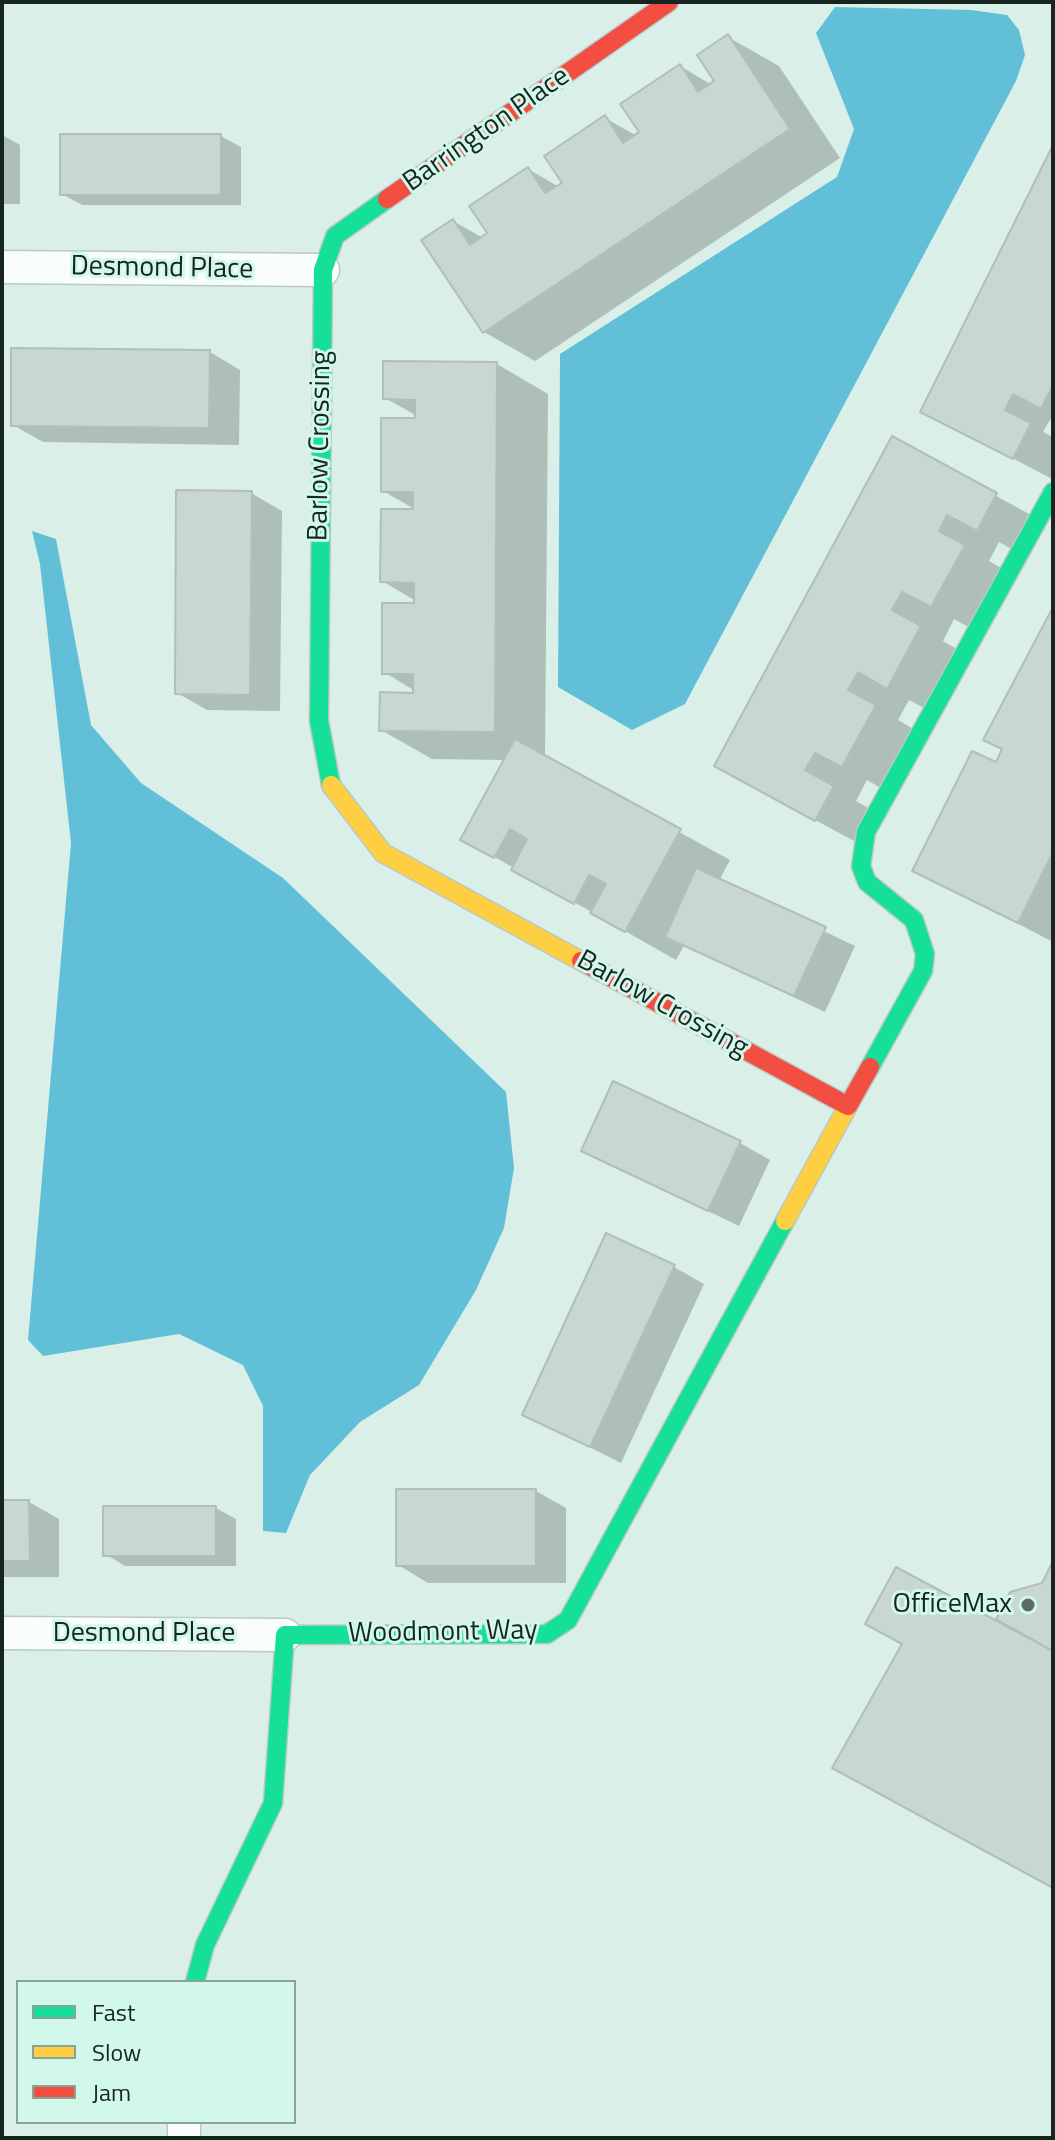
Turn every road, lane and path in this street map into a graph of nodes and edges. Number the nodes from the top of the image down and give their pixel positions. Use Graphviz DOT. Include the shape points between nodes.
graph roads {
  1 [pos="669,2"];
  2 [pos="2,267"];
  3 [pos="323,270"];
  4 [pos="1053,492"];
  5 [pos="848,1106"];
  6 [pos="2,1633"];
  7 [pos="285,1635"];
  8 [pos="196,1980"];
  1 -- 3 [label="street, Barrington Place" via="335,236"];
  2 -- 3 [label="street, Desmond Place"];
  3 -- 5 [label="street, Barlow Crossing" via="319,721 331,788 383,853"];
  4 -- 5 [label="street" via="866,832 861,866 867,882 914,920 925,954 923,971"];
  5 -- 7 [label="street, Woodmont Way" via="568,1620 547,1634"];
  6 -- 7 [label="street, Desmond Place"];
  7 -- 8 [label="street" via="273,1803 205,1945"];
}
